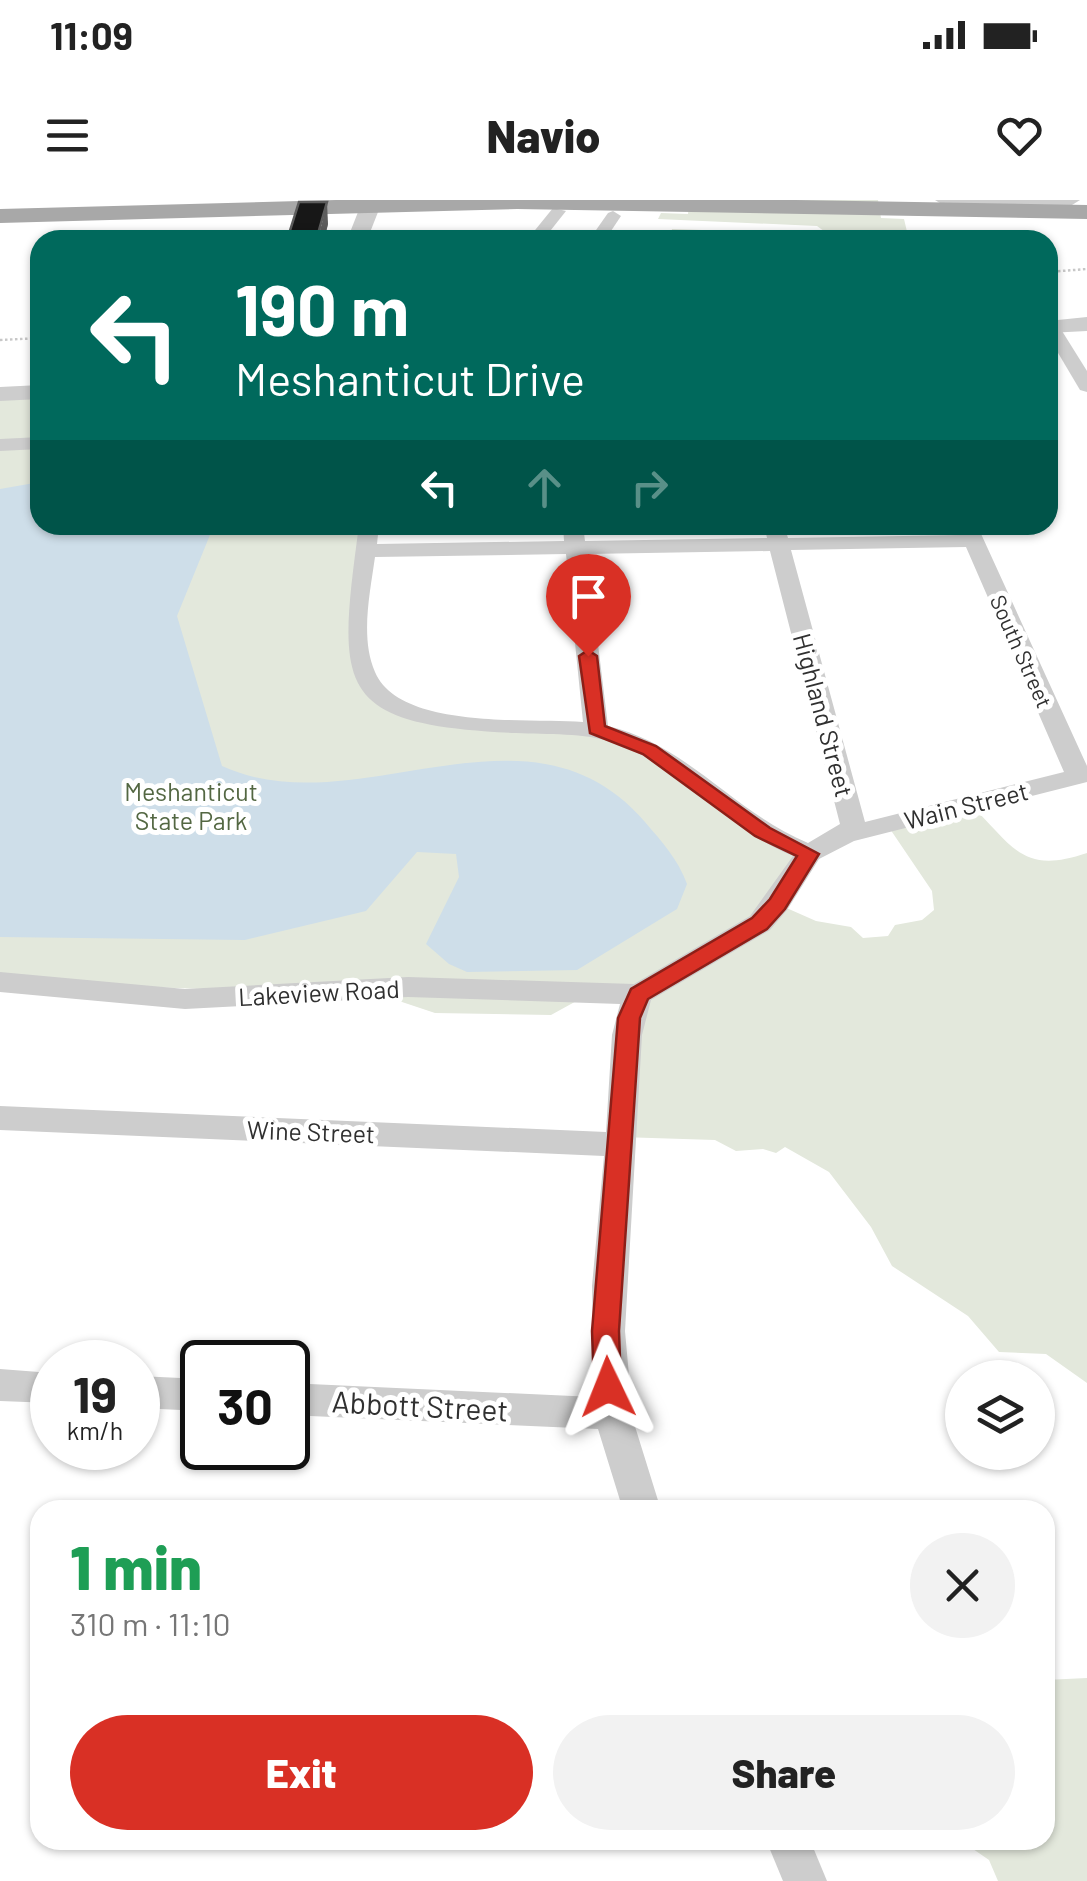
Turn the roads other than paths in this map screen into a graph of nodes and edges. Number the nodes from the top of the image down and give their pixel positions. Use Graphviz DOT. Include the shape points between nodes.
graph roads {
  1 [pos="943,200"];
  2 [pos="1072,200"];
  3 [pos="400,205"];
  4 [pos="207,206"];
  5 [pos="78,207"];
  6 [pos="370,207"];
  7 [pos="558,211"];
  8 [pos="1087,212"];
  9 [pos="0,216"];
  10 [pos="614,216"];
  11 [pos="1087,223"];
  12 [pos="362,230"];
  13 [pos="543,230"];
  14 [pos="604,230"];
  15 [pos="0,234"];
  16 [pos="1087,324"];
  17 [pos="1058,326"];
  18 [pos="1058,341"];
  19 [pos="1087,386"];
  20 [pos="30,392"];
  21 [pos="0,394"];
  22 [pos="30,444"];
  23 [pos="0,445"];
  24 [pos="368,535"];
  25 [pos="777,535"];
  26 [pos="971,535"];
  27 [pos="575,536"];
  28 [pos="366,551"];
  29 [pos="596,729"];
  30 [pos="1082,775"];
  31 [pos="846,836"];
  32 [pos="809,854"];
  33 [pos="0,982"];
  34 [pos="639,994"];
  35 [pos="0,1118"];
  36 [pos="621,1145"];
  37 [pos="0,1385"];
  38 [pos="30,1387"];
  39 [pos="310,1400"];
  40 [pos="612,1414"];
  41 [pos="638,1500"];
  42 [pos="792,1850"];
  43 [pos="805,1881"];
  1 -- 2 [label="street"];
  3 -- 6 [label="main road"];
  3 -- 7 [label="main road"];
  3 -- 8 [label="main road"];
  4 -- 5 [label="main road"];
  4 -- 6 [label="main road"];
  4 -- 15 [label="main road"];
  5 -- 9 [label="main road"];
  6 -- 12 [label="street"];
  7 -- 10 [label="main road"];
  7 -- 13 [label="street"];
  10 -- 11 [label="main road" via="827,226"];
  10 -- 14 [label="street"];
  16 -- 17 [label="street"];
  18 -- 19 [label="street"];
  20 -- 21 [label="street"];
  22 -- 23 [label="street"];
  24 -- 28 [label="street"];
  25 -- 27 [label="street"];
  25 -- 31 [label="street, Highland Street" via="853,825"];
  26 -- 30 [label="street, South Street"];
  27 -- 28 [label="street"];
  27 -- 29 [label="street"];
  28 -- 29 [label="street" via="357,611 362,669 384,699 418,715 477,726"];
  29 -- 32 [label="street" via="649,750 762,832"];
  30 -- 31 [label="street, Wain Street"];
  31 -- 32 [label="street"];
  32 -- 34 [label="street" via="760,924"];
  33 -- 34 [label="street, Lakeview Road" via="185,999 408,987"];
  34 -- 36 [label="street" via="626,1037"];
  35 -- 36 [label="street, Wine Street"];
  36 -- 40 [label="street" via="606,1331"];
  37 -- 38 [label="street"];
  39 -- 40 [label="street, Abbott Street"];
  40 -- 41 [label="street"];
  42 -- 43 [label="street"];
}
